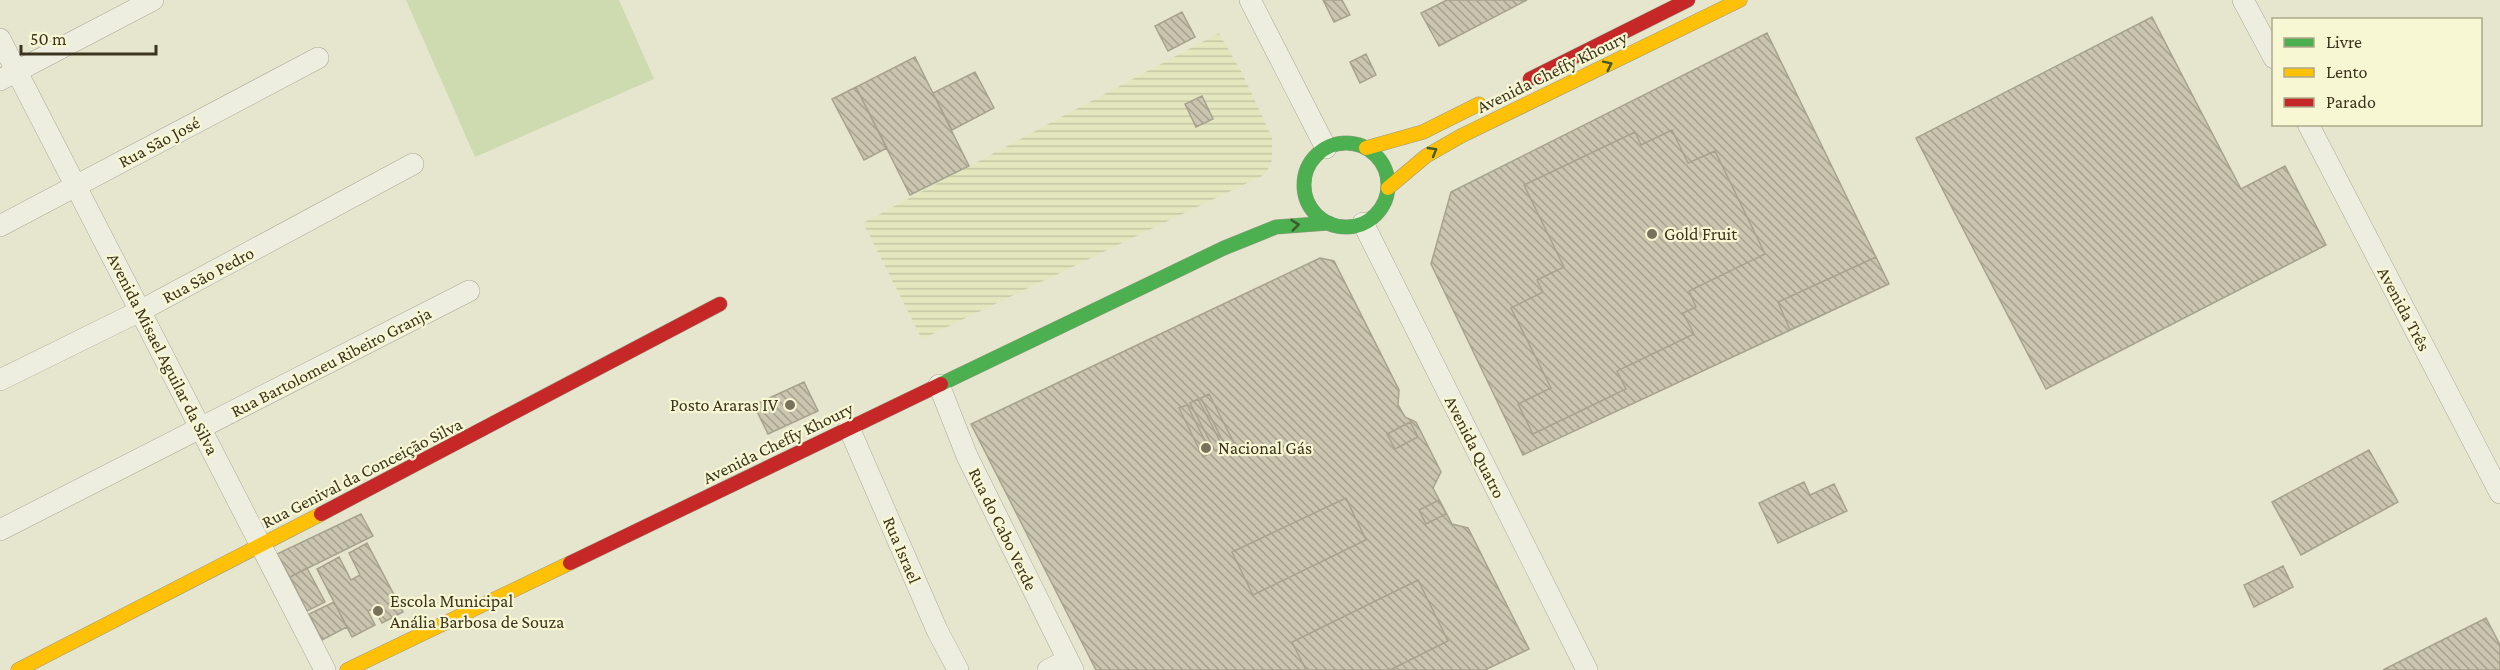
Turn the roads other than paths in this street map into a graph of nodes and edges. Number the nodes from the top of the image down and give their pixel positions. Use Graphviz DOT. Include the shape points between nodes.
graph roads {
  1 [pos="153,0"];
  2 [pos="1250,0"];
  3 [pos="1688,0"];
  4 [pos="1740,0"];
  5 [pos="2243,0"];
  6 [pos="0,39"];
  7 [pos="2272,54"];
  8 [pos="318,58"];
  9 [pos="8,76"];
  10 [pos="1517,86"];
  11 [pos="1496,96"];
  12 [pos="2309,126"];
  13 [pos="1326,148"];
  14 [pos="1366,148"];
  15 [pos="413,164"];
  16 [pos="1304,181"];
  17 [pos="75,185"];
  18 [pos="1388,188"];
  19 [pos="1290,195"];
  20 [pos="1269,215"];
  21 [pos="1329,223"];
  22 [pos="1363,223"];
  23 [pos="0,226"];
  24 [pos="1224,248"];
  25 [pos="469,291"];
  26 [pos="720,304"];
  27 [pos="140,311"];
  28 [pos="0,380"];
  29 [pos="939,385"];
  30 [pos="200,428"];
  31 [pos="849,428"];
  32 [pos="2500,494"];
  33 [pos="0,530"];
  34 [pos="261,545"];
  35 [pos="1071,665"];
  36 [pos="350,669"];
  37 [pos="18,670"];
  38 [pos="325,670"];
  39 [pos="958,670"];
  40 [pos="1048,670"];
  41 [pos="1587,670"];
  1 -- 9 [label="street"];
  2 -- 13 [label="street"];
  3 -- 10 [label="main road, Avenida Cheffy Khoury"];
  18 -- 4 [label="main road, Avenida Cheffy Khoury, one-way" via="1425,156 1461,136"];
  5 -- 7 [label="street"];
  6 -- 9 [label="street, Avenida Misael Aguilar da Silva"];
  8 -- 17 [label="street, Rua São José"];
  9 -- 17 [label="street, Avenida Misael Aguilar da Silva"];
  11 -- 14 [label="main road, Avenida Cheffy Khoury" via="1423,132"];
  12 -- 32 [label="street, Avenida Três"];
  13 -- 14 [label="main road" via="1339,144"];
  13 -- 16 [label="main road" via="1315,156"];
  14 -- 18 [label="main road" via="1383,165"];
  15 -- 27 [label="street, Rua São Pedro"];
  16 -- 19 [label="main road"];
  16 -- 21 [label="main road" via="1311,208"];
  17 -- 23 [label="street, Rua São José"];
  17 -- 27 [label="street, Avenida Misael Aguilar da Silva"];
  18 -- 22 [label="main road" via="1384,202"];
  20 -- 24 [label="main road"];
  21 -- 22 [label="main road"];
  24 -- 21 [label="main road, one-way" via="1276,227"];
  22 -- 41 [label="street, Avenida Quatro"];
  24 -- 29 [label="main road, Avenida Cheffy Khoury"];
  25 -- 30 [label="street, Rua Bartolomeu Ribeiro Granja"];
  26 -- 34 [label="main road, Rua Genival da Conceição Silva"];
  27 -- 28 [label="street, Rua São Pedro"];
  27 -- 30 [label="street, Avenida Misael Aguilar da Silva"];
  29 -- 31 [label="main road, Avenida Cheffy Khoury"];
  29 -- 35 [label="street, Rua do Cabo Verde" via="967,456"];
  30 -- 33 [label="street, Rua Bartolomeu Ribeiro Granja"];
  30 -- 34 [label="street, Avenida Misael Aguilar da Silva"];
  31 -- 36 [label="main road, Avenida Cheffy Khoury"];
  31 -- 39 [label="street, Rua Israel"];
  34 -- 37 [label="main road, Rua Genival da Conceição Silva"];
  34 -- 38 [label="street, Avenida Misael Aguilar da Silva"];
  35 -- 40 [label="street"];
}
